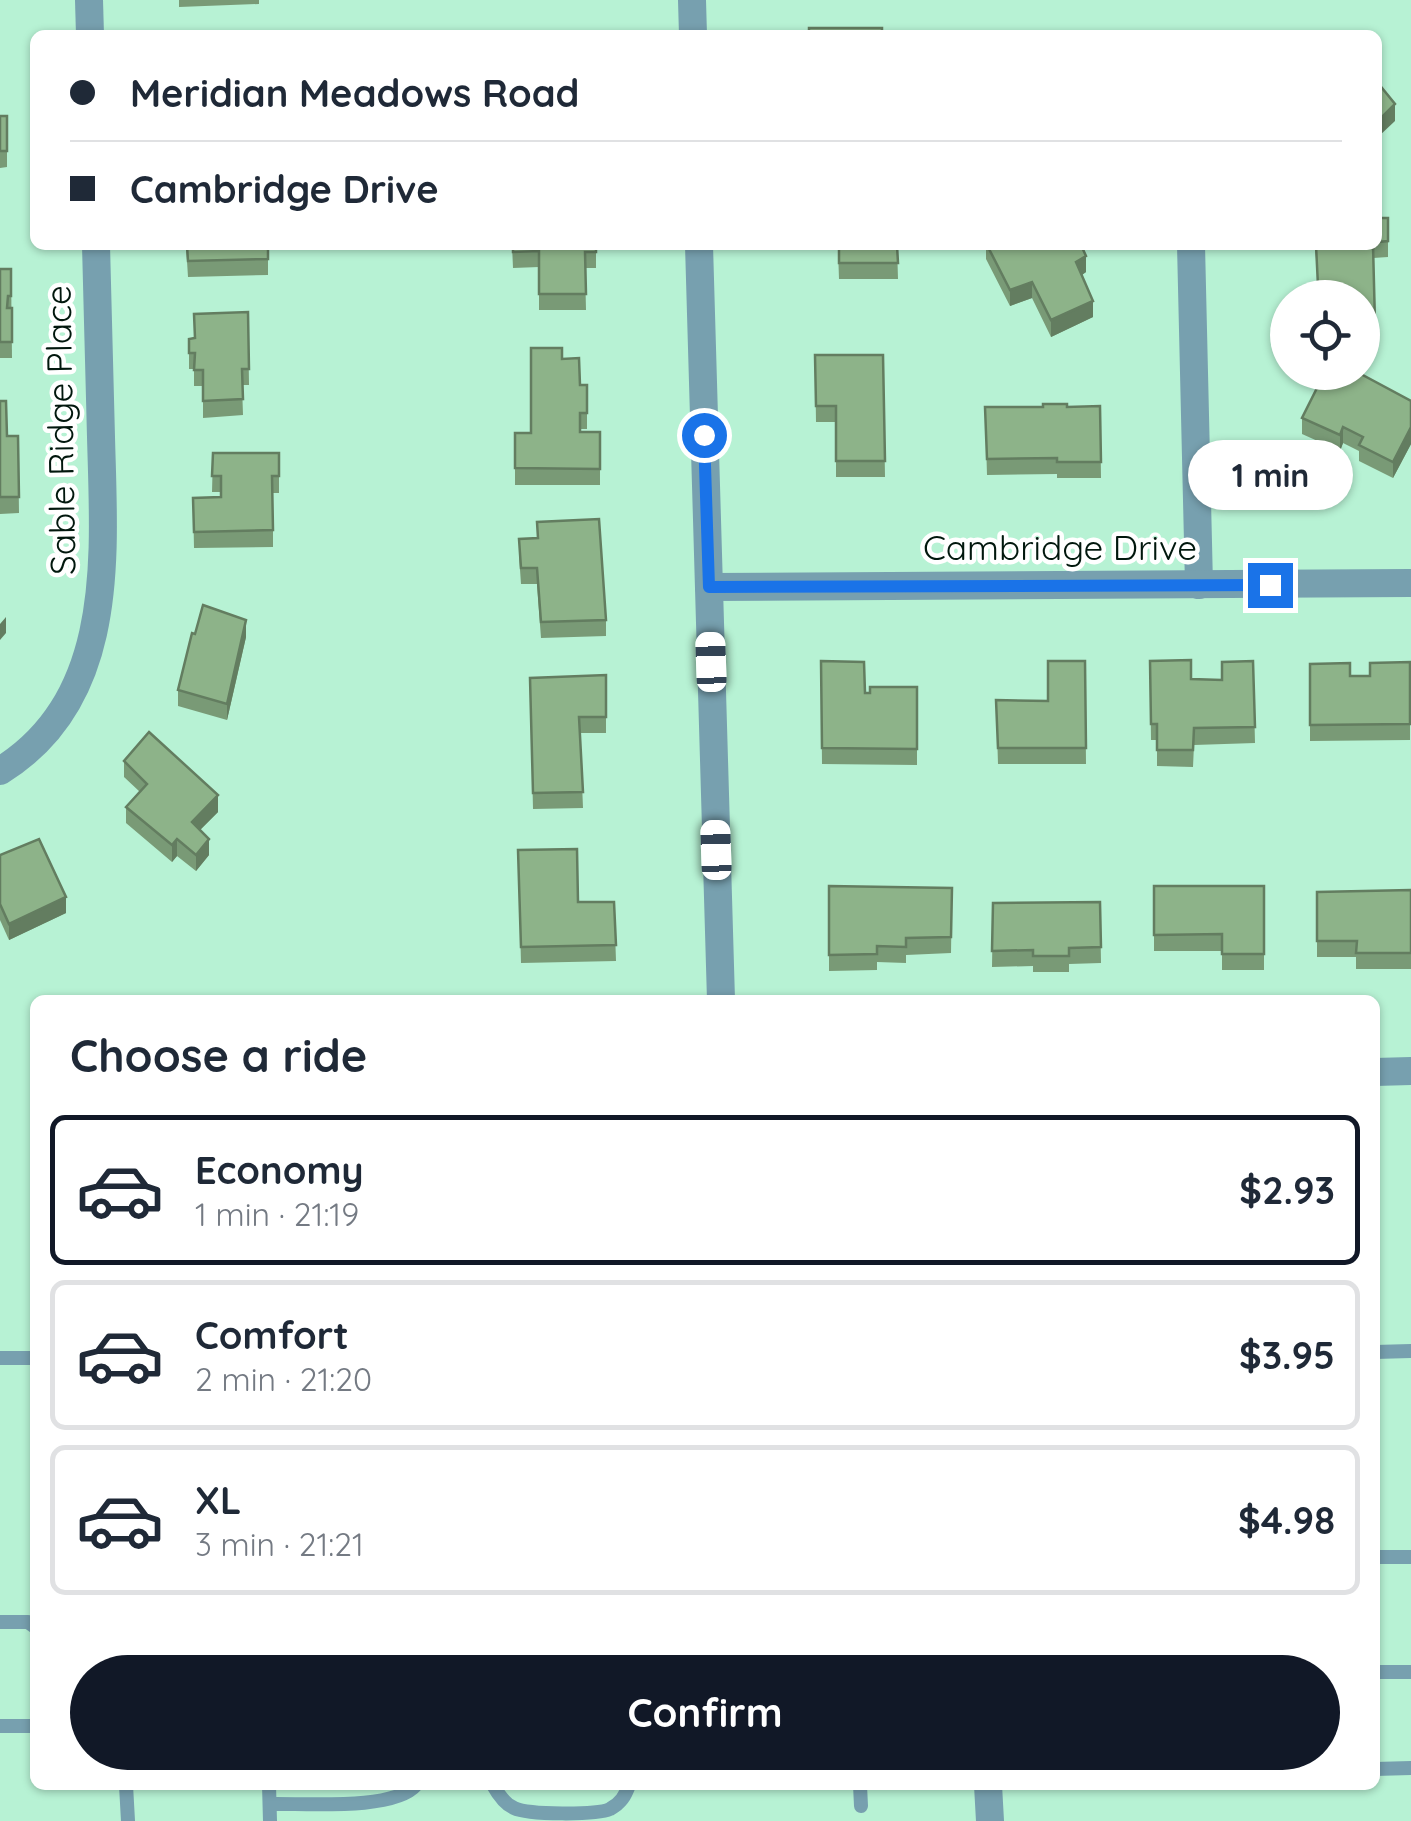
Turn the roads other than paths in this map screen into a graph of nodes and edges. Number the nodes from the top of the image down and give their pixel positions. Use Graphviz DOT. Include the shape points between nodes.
graph roads {
  1 [pos="89,0"];
  2 [pos="692,0"];
  3 [pos="90,30"];
  4 [pos="693,30"];
  5 [pos="96,250"];
  6 [pos="699,250"];
  7 [pos="1191,250"];
  8 [pos="1411,583"];
  9 [pos="1198,585"];
  10 [pos="709,587"];
  11 [pos="4,768"];
  12 [pos="721,995"];
  13 [pos="1380,1072"];
  14 [pos="1411,1072"];
  15 [pos="1411,1351"];
  16 [pos="1380,1352"];
  17 [pos="0,1358"];
  18 [pos="30,1358"];
  19 [pos="1380,1557"];
  20 [pos="1411,1557"];
  21 [pos="0,1622"];
  22 [pos="30,1623"];
  23 [pos="1380,1672"];
  24 [pos="1411,1672"];
  25 [pos="0,1726"];
  26 [pos="30,1726"];
  27 [pos="1380,1768"];
  28 [pos="1411,1768"];
  29 [pos="126,1790"];
  30 [pos="269,1790"];
  31 [pos="411,1790"];
  32 [pos="496,1790"];
  33 [pos="627,1790"];
  34 [pos="860,1790"];
  35 [pos="988,1790"];
  36 [pos="270,1804"];
  37 [pos="860,1806"];
  38 [pos="128,1821"];
  39 [pos="270,1821"];
  40 [pos="990,1821"];
  1 -- 3 [label="street"];
  2 -- 4 [label="street"];
  5 -- 11 [label="street, Sable Ridge Place" via="102,590 73,692 44,734"];
  6 -- 10 [label="street"];
  7 -- 9 [label="street"];
  8 -- 9 [label="street, Cambridge Drive"];
  9 -- 10 [label="street, Cambridge Drive"];
  10 -- 12 [label="street"];
  13 -- 14 [label="street"];
  15 -- 16 [label="lane"];
  17 -- 18 [label="lane"];
  19 -- 20 [label="lane"];
  21 -- 22 [label="lane"];
  23 -- 24 [label="lane"];
  25 -- 26 [label="lane"];
  27 -- 28 [label="lane"];
  29 -- 38 [label="lane"];
  30 -- 36 [label="lane"];
  31 -- 36 [label="lane" via="388,1800"];
  32 -- 33 [label="lane" via="514,1809 605,1812"];
  34 -- 37 [label="lane"];
  35 -- 40 [label="street"];
  36 -- 39 [label="lane"];
}
